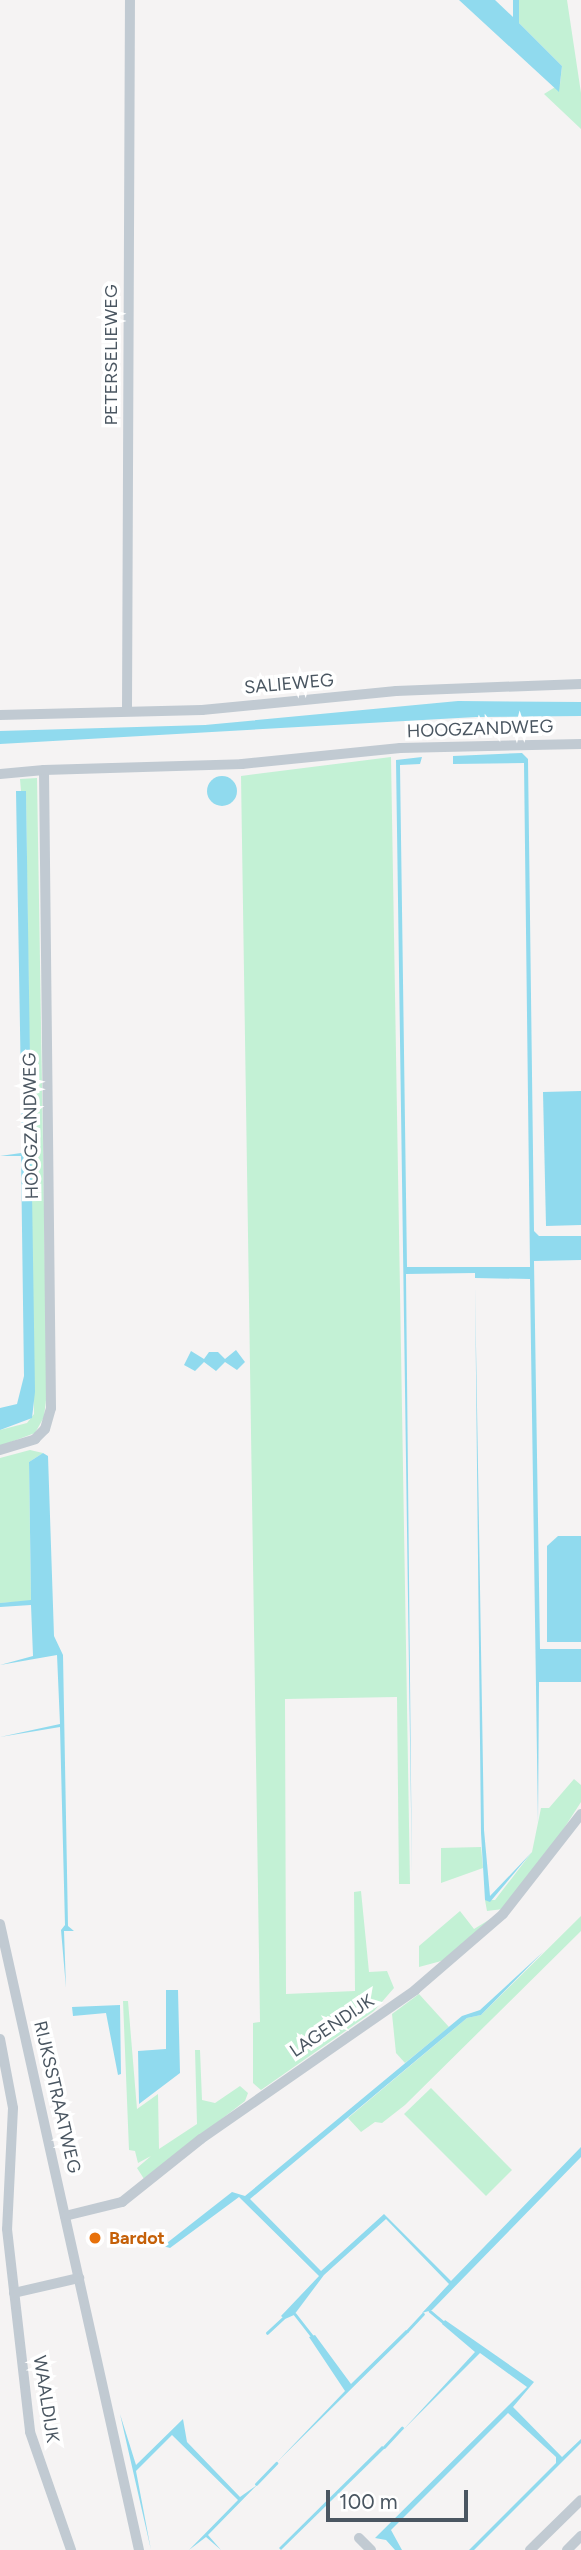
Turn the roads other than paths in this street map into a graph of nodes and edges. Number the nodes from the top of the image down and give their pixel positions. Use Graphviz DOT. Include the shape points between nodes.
graph roads {
  1 [pos="130,0"];
  2 [pos="581,684"];
  3 [pos="127,710"];
  4 [pos="0,715"];
  5 [pos="581,744"];
  6 [pos="44,770"];
  7 [pos="0,774"];
  8 [pos="0,1450"];
  9 [pos="581,1814"];
  10 [pos="0,1924"];
  11 [pos="0,2039"];
  12 [pos="13,2108"];
  13 [pos="0,2109"];
  14 [pos="65,2216"];
  15 [pos="79,2278"];
  16 [pos="14,2293"];
  17 [pos="581,2500"];
  18 [pos="581,2536"];
  19 [pos="359,2538"];
  20 [pos="71,2550"];
  21 [pos="139,2550"];
  22 [pos="371,2550"];
  23 [pos="530,2550"];
  24 [pos="567,2550"];
  1 -- 3 [label="street, PETERSELIEWEG"];
  2 -- 3 [label="street, SALIEWEG" via="396,691 202,710"];
  3 -- 4 [label="street, SALIEWEG"];
  5 -- 6 [label="street, HOOGZANDWEG" via="413,748 242,764"];
  6 -- 7 [label="street, HOOGZANDWEG"];
  6 -- 8 [label="street, HOOGZANDWEG" via="51,1408 45,1429 35,1439"];
  9 -- 14 [label="street, LAGENDIJK" via="503,1914 415,1990 201,2139 122,2202"];
  10 -- 14 [label="street, RIJKSSTRAATWEG"];
  11 -- 12 [label="street, WAALDIJK"];
  12 -- 13 [label="street"];
  12 -- 16 [label="street, WAALDIJK" via="8,2229"];
  14 -- 15 [label="street, RIJKSSTRAATWEG"];
  15 -- 16 [label="street"];
  15 -- 21 [label="street, RIJKSSTRAATWEG"];
  16 -- 20 [label="street, WAALDIJK" via="30,2431"];
  17 -- 23 [label="street"];
  18 -- 24 [label="street"];
  19 -- 22 [label="street"];
}
